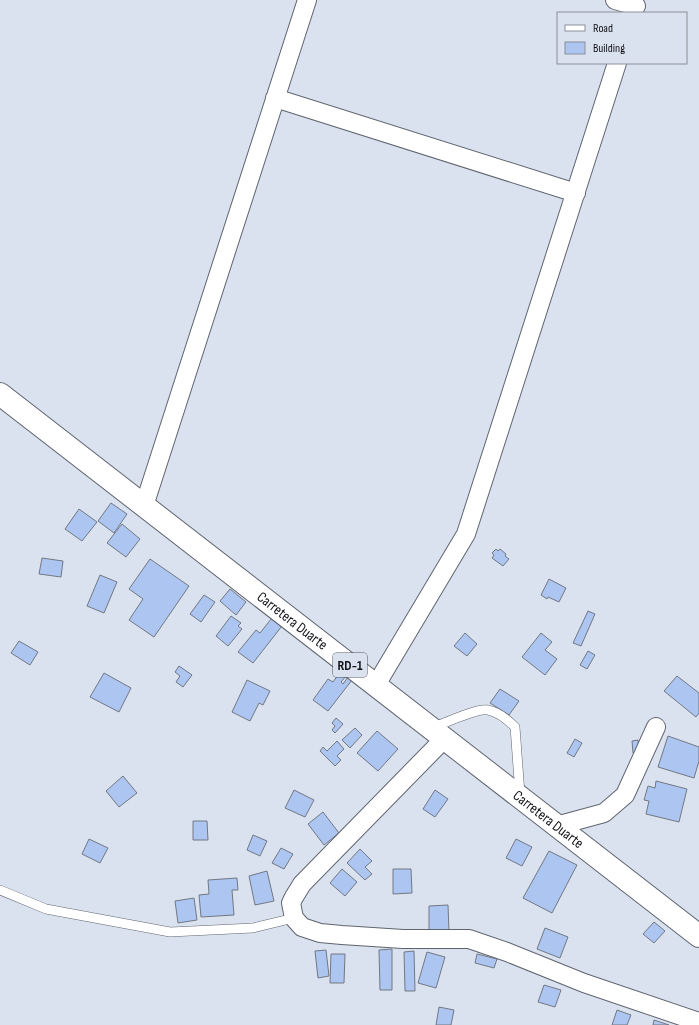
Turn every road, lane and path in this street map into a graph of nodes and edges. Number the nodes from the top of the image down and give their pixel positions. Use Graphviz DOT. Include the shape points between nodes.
graph roads {
  1 [pos="307,0"];
  2 [pos="615,0"];
  3 [pos="636,6"];
  4 [pos="618,64"];
  5 [pos="275,98"];
  6 [pos="576,193"];
  7 [pos="2,400"];
  8 [pos="144,506"];
  9 [pos="376,685"];
  10 [pos="656,727"];
  11 [pos="438,734"];
  12 [pos="520,798"];
  13 [pos="556,826"];
  14 [pos="0,890"];
  15 [pos="294,918"];
  16 [pos="699,936"];
  17 [pos="699,1022"];
  1 -- 5 [label="street"];
  2 -- 3 [label="street"];
  4 -- 6 [label="street"];
  5 -- 6 [label="street"];
  5 -- 8 [label="street"];
  6 -- 9 [label="street" via="466,534"];
  7 -- 8 [label="main road, Carretera Duarte / RD-1"];
  8 -- 9 [label="main road, Carretera Duarte / RD-1"];
  9 -- 11 [label="main road, Carretera Duarte / RD-1"];
  10 -- 13 [label="street" via="625,795 604,813"];
  11 -- 12 [label="main road, Carretera Duarte / RD-1"];
  11 -- 12 [label="lane" via="480,710 489,710 508,720 515,727"];
  11 -- 15 [label="street" via="302,884 291,904"];
  12 -- 13 [label="main road, Carretera Duarte / RD-1"];
  13 -- 16 [label="main road, Carretera Duarte / RD-1"];
  14 -- 15 [label="lane" via="46,908 170,932 253,928"];
  15 -- 17 [label="street" via="302,927 320,933 403,939 469,939 584,983"];
}
